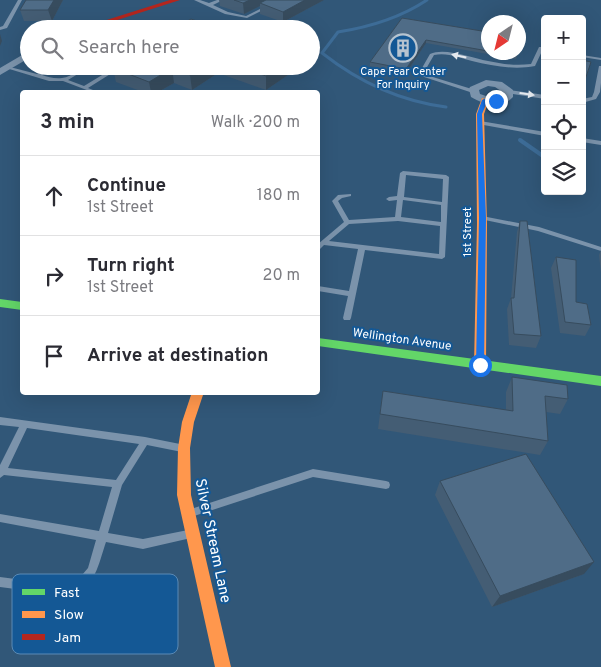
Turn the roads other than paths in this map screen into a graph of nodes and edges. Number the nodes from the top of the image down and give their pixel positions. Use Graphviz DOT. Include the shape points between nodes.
graph roads {
  1 [pos="20,0"];
  2 [pos="177,0"];
  3 [pos="196,0"];
  4 [pos="221,0"];
  5 [pos="281,0"];
  6 [pos="209,5"];
  7 [pos="110,20"];
  8 [pos="0,29"];
  9 [pos="541,48"];
  10 [pos="586,57"];
  11 [pos="20,59"];
  12 [pos="601,59"];
  13 [pos="601,68"];
  14 [pos="4,69"];
  15 [pos="20,72"];
  16 [pos="32,75"];
  17 [pos="73,75"];
  18 [pos="106,75"];
  19 [pos="37,76"];
  20 [pos="64,80"];
  21 [pos="84,88"];
  22 [pos="90,90"];
  23 [pos="473,92"];
  24 [pos="509,92"];
  25 [pos="541,96"];
  26 [pos="484,100"];
  27 [pos="586,100"];
  28 [pos="480,123"];
  29 [pos="541,133"];
  30 [pos="586,141"];
  31 [pos="601,143"];
  32 [pos="349,195"];
  33 [pos="400,198"];
  34 [pos="389,199"];
  35 [pos="445,204"];
  36 [pos="482,218"];
  37 [pos="398,219"];
  38 [pos="347,222"];
  39 [pos="444,224"];
  40 [pos="321,245"];
  41 [pos="362,247"];
  42 [pos="601,249"];
  43 [pos="320,289"];
  44 [pos="352,294"];
  45 [pos="0,303"];
  46 [pos="20,306"];
  47 [pos="347,318"];
  48 [pos="320,342"];
  49 [pos="480,365"];
  50 [pos="601,381"];
  51 [pos="197,395"];
  52 [pos="0,421"];
  53 [pos="25,424"];
  54 [pos="145,441"];
  55 [pos="184,448"];
  56 [pos="1,473"];
  57 [pos="118,484"];
  58 [pos="386,485"];
  59 [pos="188,514"];
  60 [pos="0,518"];
  61 [pos="193,534"];
  62 [pos="104,537"];
  63 [pos="89,574"];
  64 [pos="223,667"];
  1 -- 8 [label="lane" via="5,27"];
  2 -- 7 [label="street"];
  3 -- 6 [label="lane"];
  4 -- 6 [label="lane"];
  5 -- 6 [label="lane" via="248,17"];
  9 -- 23 [label="lane, one-way" via="533,65 525,67 442,52 432,54 420,76"];
  10 -- 12 [label="lane"];
  11 -- 14 [label="street"];
  13 -- 27 [label="lane" via="597,92 594,98"];
  14 -- 15 [label="lane"];
  16 -- 19 [label="lane"];
  17 -- 20 [label="lane"];
  18 -- 21 [label="lane"];
  19 -- 20 [label="lane"];
  20 -- 21 [label="lane"];
  21 -- 22 [label="lane"];
  23 -- 24 [label="street" via="476,86 486,83 498,84"];
  23 -- 26 [label="street"];
  24 -- 25 [label="lane, one-way"];
  24 -- 26 [label="street" via="508,97 501,101"];
  26 -- 28 [label="street, 1st Street"];
  28 -- 29 [label="lane"];
  28 -- 36 [label="street, 1st Street"];
  30 -- 31 [label="lane"];
  32 -- 38 [label="lane" via="340,196 335,201"];
  33 -- 34 [label="lane"];
  33 -- 35 [label="lane"];
  33 -- 35 [label="lane" via="403,173 446,178"];
  33 -- 37 [label="lane"];
  35 -- 39 [label="lane"];
  36 -- 42 [label="lane" via="538,230"];
  36 -- 49 [label="street, 1st Street"];
  37 -- 38 [label="lane"];
  37 -- 39 [label="lane"];
  38 -- 40 [label="lane"];
  39 -- 41 [label="lane" via="442,257"];
  40 -- 41 [label="lane"];
  41 -- 44 [label="lane"];
  43 -- 44 [label="lane"];
  44 -- 47 [label="lane"];
  45 -- 46 [label="street"];
  48 -- 49 [label="street, Wellington Avenue"];
  49 -- 50 [label="street, Wellington Avenue"];
  51 -- 55 [label="street, Silver Stream Lane"];
  52 -- 53 [label="lane"];
  53 -- 54 [label="lane"];
  53 -- 56 [label="lane"];
  54 -- 55 [label="lane"];
  54 -- 57 [label="lane"];
  55 -- 59 [label="street, Silver Stream Lane" via="183,477"];
  56 -- 57 [label="lane"];
  57 -- 62 [label="lane"];
  58 -- 59 [label="lane" via="313,473"];
  59 -- 61 [label="street, Silver Stream Lane"];
  60 -- 62 [label="lane"];
  61 -- 62 [label="lane" via="143,544"];
  61 -- 64 [label="street, Silver Stream Lane"];
  62 -- 63 [label="lane"];
}
